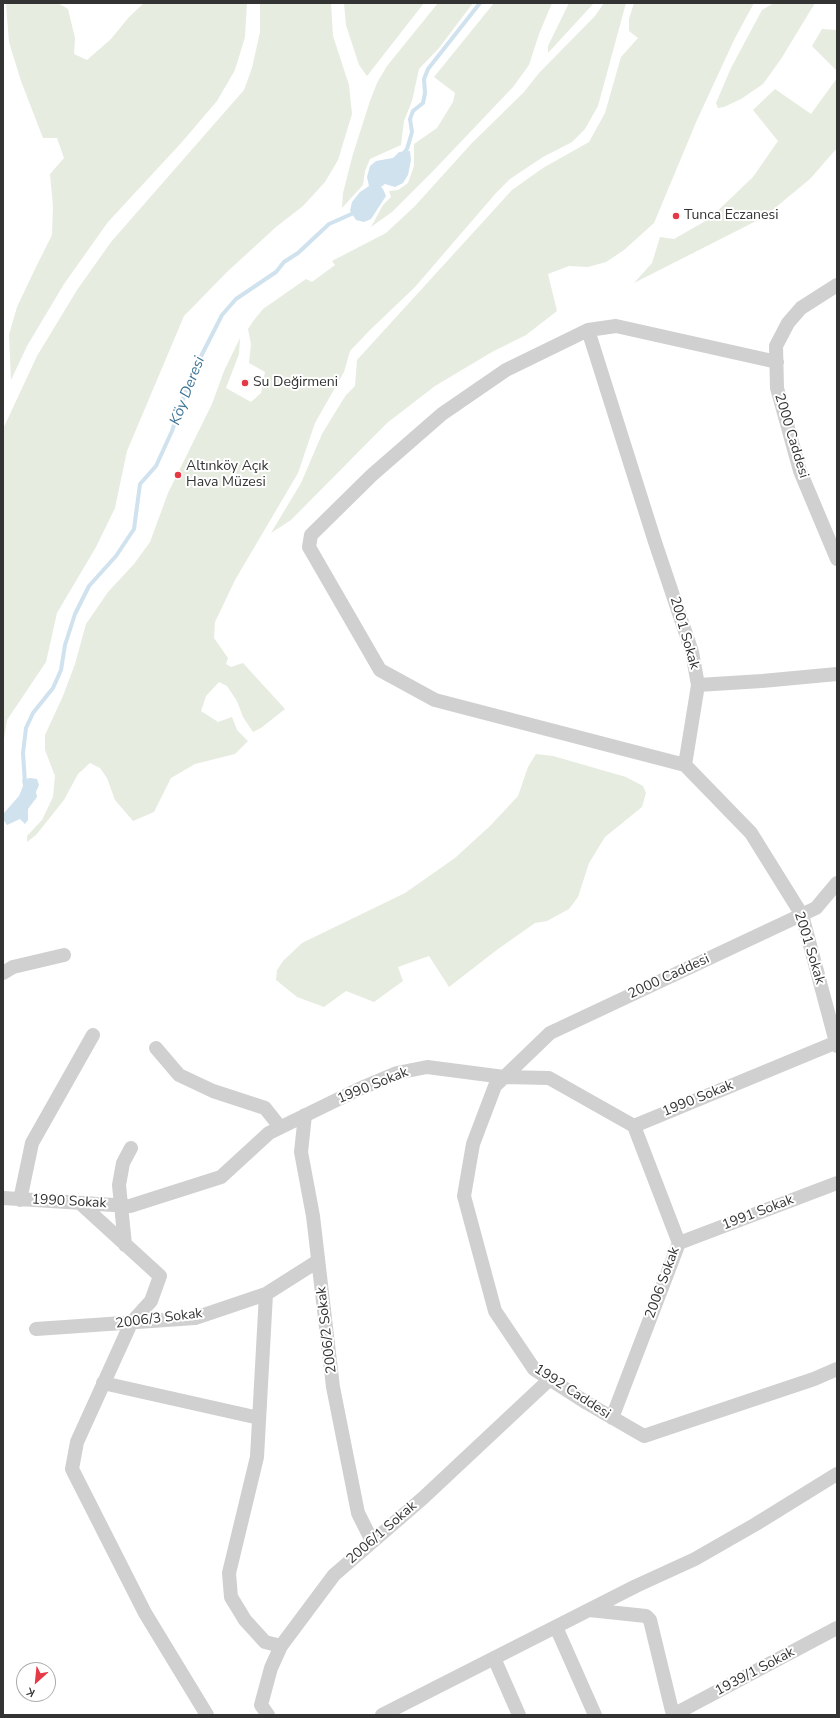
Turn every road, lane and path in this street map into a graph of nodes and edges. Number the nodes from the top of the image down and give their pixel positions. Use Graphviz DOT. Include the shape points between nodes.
graph roads {
  1 [pos="836,289"];
  2 [pos="588,330"];
  3 [pos="777,362"];
  4 [pos="837,559"];
  5 [pos="837,674"];
  6 [pos="698,685"];
  7 [pos="684,765"];
  8 [pos="837,882"];
  9 [pos="802,915"];
  10 [pos="64,955"];
  11 [pos="3,973"];
  12 [pos="93,1035"];
  13 [pos="837,1043"];
  14 [pos="156,1048"];
  15 [pos="504,1077"];
  16 [pos="305,1115"];
  17 [pos="634,1126"];
  18 [pos="280,1127"];
  19 [pos="131,1148"];
  20 [pos="837,1183"];
  21 [pos="3,1198"];
  22 [pos="20,1200"];
  23 [pos="80,1203"];
  24 [pos="120,1205"];
  25 [pos="679,1243"];
  26 [pos="125,1245"];
  27 [pos="318,1261"];
  28 [pos="266,1294"];
  29 [pos="131,1323"];
  30 [pos="36,1329"];
  31 [pos="837,1369"];
  32 [pos="549,1380"];
  33 [pos="103,1383"];
  34 [pos="259,1418"];
  35 [pos="612,1418"];
  36 [pos="837,1474"];
  37 [pos="372,1540"];
  38 [pos="589,1610"];
  39 [pos="556,1627"];
  40 [pos="837,1628"];
  41 [pos="281,1646"];
  42 [pos="494,1658"];
  43 [pos="207,1715"];
  44 [pos="268,1715"];
  45 [pos="382,1715"];
  46 [pos="519,1715"];
  47 [pos="595,1715"];
  48 [pos="673,1715"];
  1 -- 3 [label="street, 2000 Caddesi" via="801,308 788,323 776,346"];
  2 -- 3 [label="street" via="616,326"];
  2 -- 6 [label="street, 2001 Sokak" via="692,652"];
  2 -- 7 [label="street" via="506,370 442,414 372,475 311,536 308,547 380,670 435,700"];
  3 -- 4 [label="street, 2000 Caddesi" via="777,388 800,471"];
  5 -- 6 [label="street" via="762,682"];
  6 -- 7 [label="street, 2001 Sokak"];
  7 -- 9 [label="street, 2001 Sokak" via="751,833"];
  8 -- 9 [label="street, 2000 Caddesi" via="816,908"];
  9 -- 13 [label="street, 2001 Sokak"];
  9 -- 15 [label="street, 2000 Caddesi" via="550,1033"];
  10 -- 11 [label="street" via="13,967"];
  12 -- 22 [label="street" via="32,1143"];
  13 -- 17 [label="street, 1990 Sokak"];
  14 -- 18 [label="street" via="179,1075 213,1091 265,1108"];
  15 -- 16 [label="street, 1990 Sokak" via="427,1067 397,1073"];
  15 -- 17 [label="street, 1990 Sokak" via="549,1078"];
  15 -- 32 [label="street, 1992 Caddesi" via="495,1086 473,1144 464,1196 495,1311 534,1369"];
  16 -- 18 [label="street, 1990 Sokak"];
  16 -- 27 [label="street, 2006/2 Sokak" via="301,1152"];
  17 -- 25 [label="street, 2006 Sokak"];
  18 -- 24 [label="street, 1990 Sokak" via="269,1133 221,1177 130,1206"];
  19 -- 24 [label="street" via="123,1163 119,1185"];
  20 -- 25 [label="street, 1991 Sokak"];
  21 -- 22 [label="street, 1990 Sokak"];
  22 -- 23 [label="street, 1990 Sokak"];
  23 -- 24 [label="street, 1990 Sokak"];
  23 -- 26 [label="street"];
  24 -- 26 [label="street"];
  25 -- 35 [label="street, 2006 Sokak"];
  26 -- 29 [label="street" via="160,1276 151,1301"];
  27 -- 28 [label="street, 2006/3 Sokak"];
  27 -- 37 [label="street, 2006/2 Sokak" via="333,1387 358,1513"];
  28 -- 29 [label="street, 2006/3 Sokak" via="196,1318"];
  28 -- 34 [label="street"];
  29 -- 30 [label="street, 2006/3 Sokak"];
  29 -- 33 [label="street"];
  31 -- 35 [label="street, 1992 Caddesi" via="644,1436"];
  32 -- 35 [label="street, 1992 Caddesi"];
  32 -- 37 [label="street, 2006/1 Sokak" via="423,1498"];
  33 -- 34 [label="street"];
  33 -- 43 [label="street" via="77,1442 72,1469 145,1613"];
  34 -- 41 [label="street" via="257,1456 229,1573 231,1597 244,1620 265,1642"];
  36 -- 38 [label="street" via="695,1559"];
  37 -- 41 [label="street, 2006/1 Sokak" via="334,1574"];
  38 -- 39 [label="street"];
  38 -- 48 [label="street" via="646,1616 650,1620"];
  39 -- 42 [label="street"];
  39 -- 47 [label="street"];
  40 -- 48 [label="street, 1939/1 Sokak"];
  41 -- 44 [label="street, 2006/1 Sokak" via="271,1668 261,1705"];
  42 -- 45 [label="street"];
  42 -- 46 [label="street"];
}
